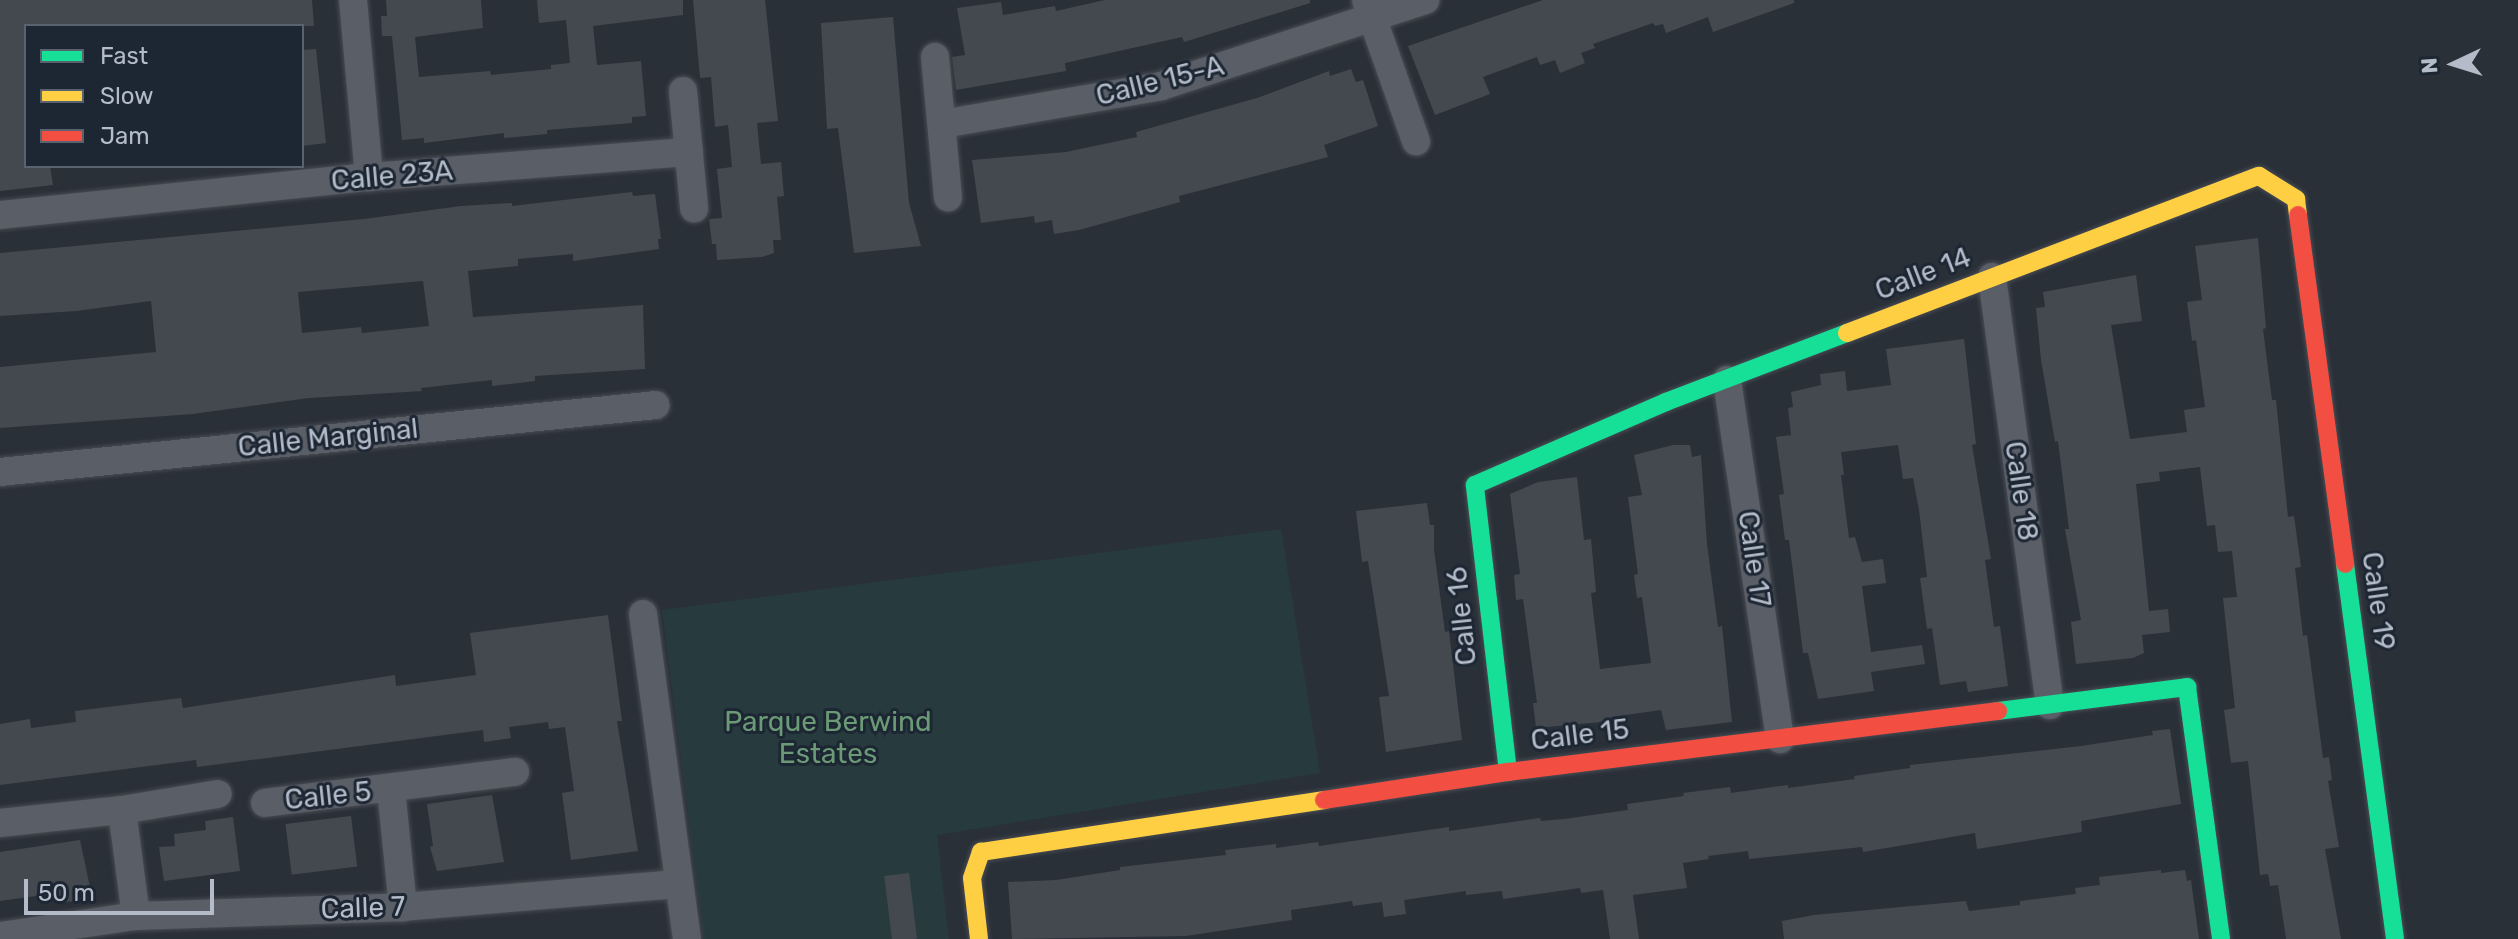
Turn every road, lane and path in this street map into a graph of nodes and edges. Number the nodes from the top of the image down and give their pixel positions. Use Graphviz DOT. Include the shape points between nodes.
graph roads {
  1 [pos="353,0"];
  2 [pos="1425,0"];
  3 [pos="1369,10"];
  4 [pos="935,57"];
  5 [pos="683,91"];
  6 [pos="942,124"];
  7 [pos="1416,141"];
  8 [pos="689,152"];
  9 [pos="369,177"];
  10 [pos="948,197"];
  11 [pos="694,208"];
  12 [pos="0,215"];
  13 [pos="2306,270"];
  14 [pos="1992,277"];
  15 [pos="1727,380"];
  16 [pos="656,405"];
  17 [pos="0,472"];
  18 [pos="1503,473"];
  19 [pos="643,614"];
  20 [pos="2050,705"];
  21 [pos="1780,739"];
  22 [pos="515,772"];
  23 [pos="1508,772"];
  24 [pos="391,789"];
  25 [pos="218,794"];
  26 [pos="265,803"];
  27 [pos="122,810"];
  28 [pos="0,823"];
  29 [pos="678,884"];
  30 [pos="403,907"];
  31 [pos="136,916"];
  32 [pos="0,936"];
  33 [pos="687,939"];
  34 [pos="979,939"];
  35 [pos="2221,939"];
  36 [pos="2395,939"];
  1 -- 9 [label="street"];
  2 -- 3 [label="street, Calle 15-A"];
  3 -- 6 [label="street, Calle 15-A" via="1161,86"];
  3 -- 7 [label="street"];
  4 -- 6 [label="street"];
  5 -- 8 [label="street"];
  6 -- 10 [label="street"];
  8 -- 9 [label="street, Calle 23A"];
  8 -- 11 [label="street"];
  9 -- 12 [label="street, Calle 23A"];
  13 -- 14 [label="street, Calle 14" via="2296,199 2259,176"];
  13 -- 36 [label="street, Calle 19"];
  14 -- 15 [label="street, Calle 14"];
  14 -- 20 [label="street, Calle 18"];
  15 -- 18 [label="street, Calle 14"];
  15 -- 21 [label="street, Calle 17"];
  16 -- 17 [label="street, Calle Marginal"];
  18 -- 23 [label="street, Calle 16" via="1475,485"];
  19 -- 29 [label="street"];
  20 -- 21 [label="street, Calle 15"];
  20 -- 35 [label="street, Calle 15" via="2187,687"];
  21 -- 23 [label="street, Calle 15"];
  22 -- 24 [label="street, Calle 5"];
  23 -- 34 [label="street, Calle 15" via="981,852 972,878"];
  24 -- 26 [label="street, Calle 5"];
  24 -- 30 [label="street, Calle 5"];
  25 -- 27 [label="street"];
  27 -- 28 [label="street"];
  27 -- 31 [label="street"];
  29 -- 30 [label="street, Calle 7"];
  29 -- 33 [label="street"];
  30 -- 31 [label="street, Calle 7"];
  31 -- 32 [label="street, Calle 7"];
}
